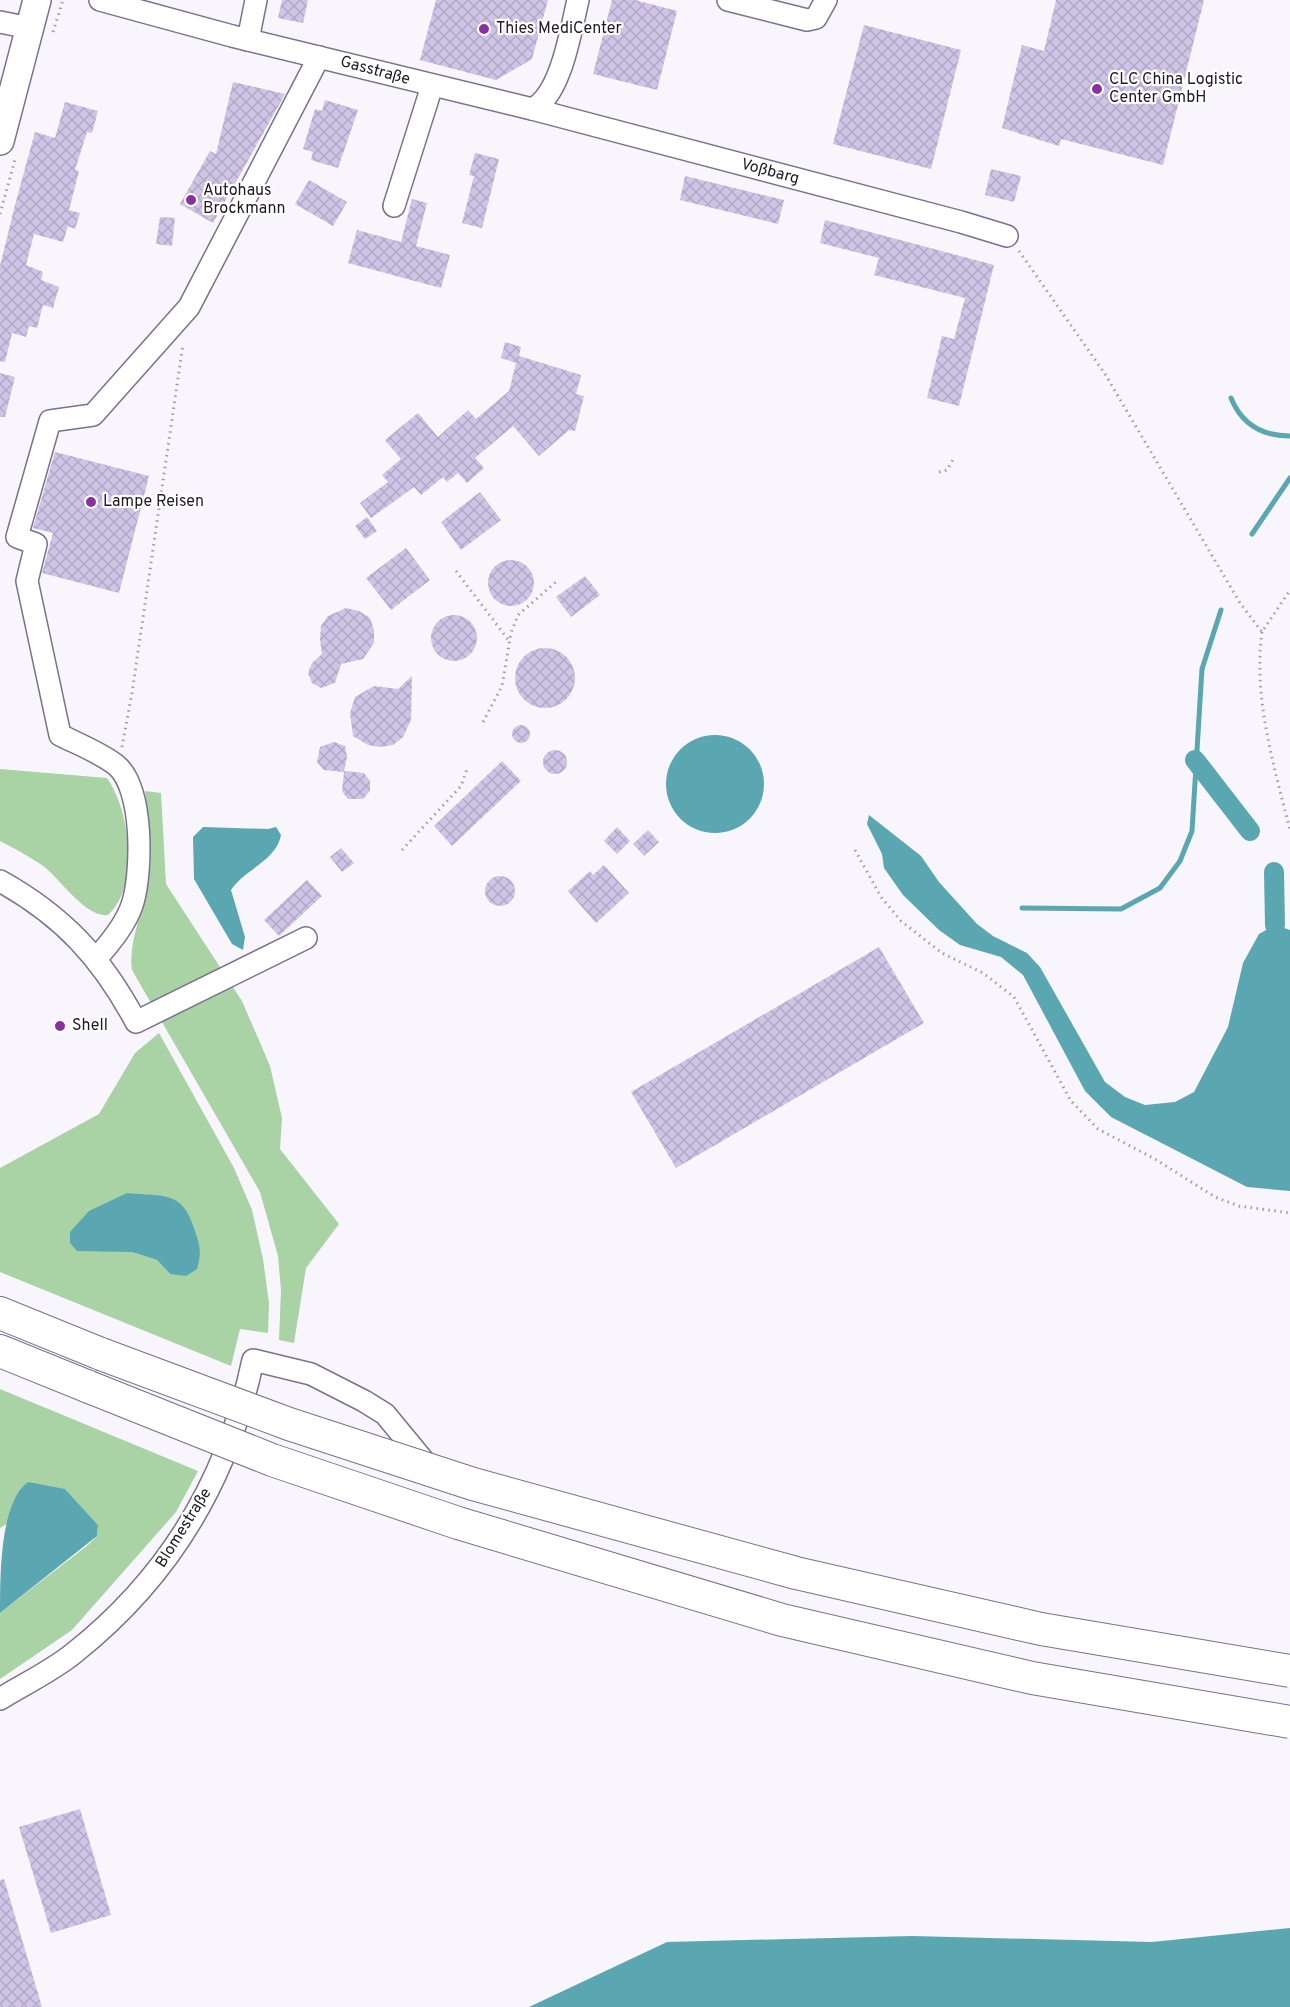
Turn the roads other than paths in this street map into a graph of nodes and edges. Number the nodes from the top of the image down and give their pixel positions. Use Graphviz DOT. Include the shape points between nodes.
graph roads {
  1 [pos="37,0"];
  2 [pos="100,0"];
  3 [pos="256,0"];
  4 [pos="578,0"];
  5 [pos="728,0"];
  6 [pos="826,0"];
  7 [pos="0,22"];
  8 [pos="30,28"];
  9 [pos="248,40"];
  10 [pos="319,57"];
  11 [pos="432,86"];
  12 [pos="532,109"];
  13 [pos="0,141"];
  14 [pos="394,206"];
  15 [pos="1007,236"];
  16 [pos="0,881"];
  17 [pos="306,938"];
  18 [pos="96,959"];
  19 [pos="0,1313"];
  20 [pos="0,1351"];
  21 [pos="1290,1671"];
  22 [pos="1290,1684"];
  23 [pos="0,1699"];
  24 [pos="1290,1722"];
  1 -- 8 [label="main road"];
  2 -- 9 [label="street, Gasstraße"];
  3 -- 9 [label="street"];
  4 -- 12 [label="street" via="554,85 543,102"];
  5 -- 6 [label="street" via="807,20 816,18"];
  7 -- 8 [label="street"];
  8 -- 13 [label="main road"];
  9 -- 10 [label="street, Gasstraße"];
  10 -- 11 [label="street, Gasstraße"];
  10 -- 18 [label="street" via="189,307 93,415 50,421 17,537 36,544 27,581 60,735 118,766 133,796 138,873 128,915"];
  11 -- 12 [label="street, Gasstraße"];
  11 -- 14 [label="street"];
  12 -- 15 [label="street, Voßbarg"];
  16 -- 18 [label="street" via="60,920"];
  17 -- 18 [label="street" via="136,1022"];
  19 -- 21 [label="highway, bridge" via="289,1424 473,1484 796,1573 1041,1629"];
  20 -- 24 [label="highway, bridge" via="272,1460 458,1523 782,1620 1032,1678"];
  22 -- 23 [label="street, Blomestraße" via="1070,1646 886,1606 728,1568 442,1485 385,1414 311,1374 253,1360 238,1420 223,1458 204,1500 169,1558 141,1591 80,1648"];
}
